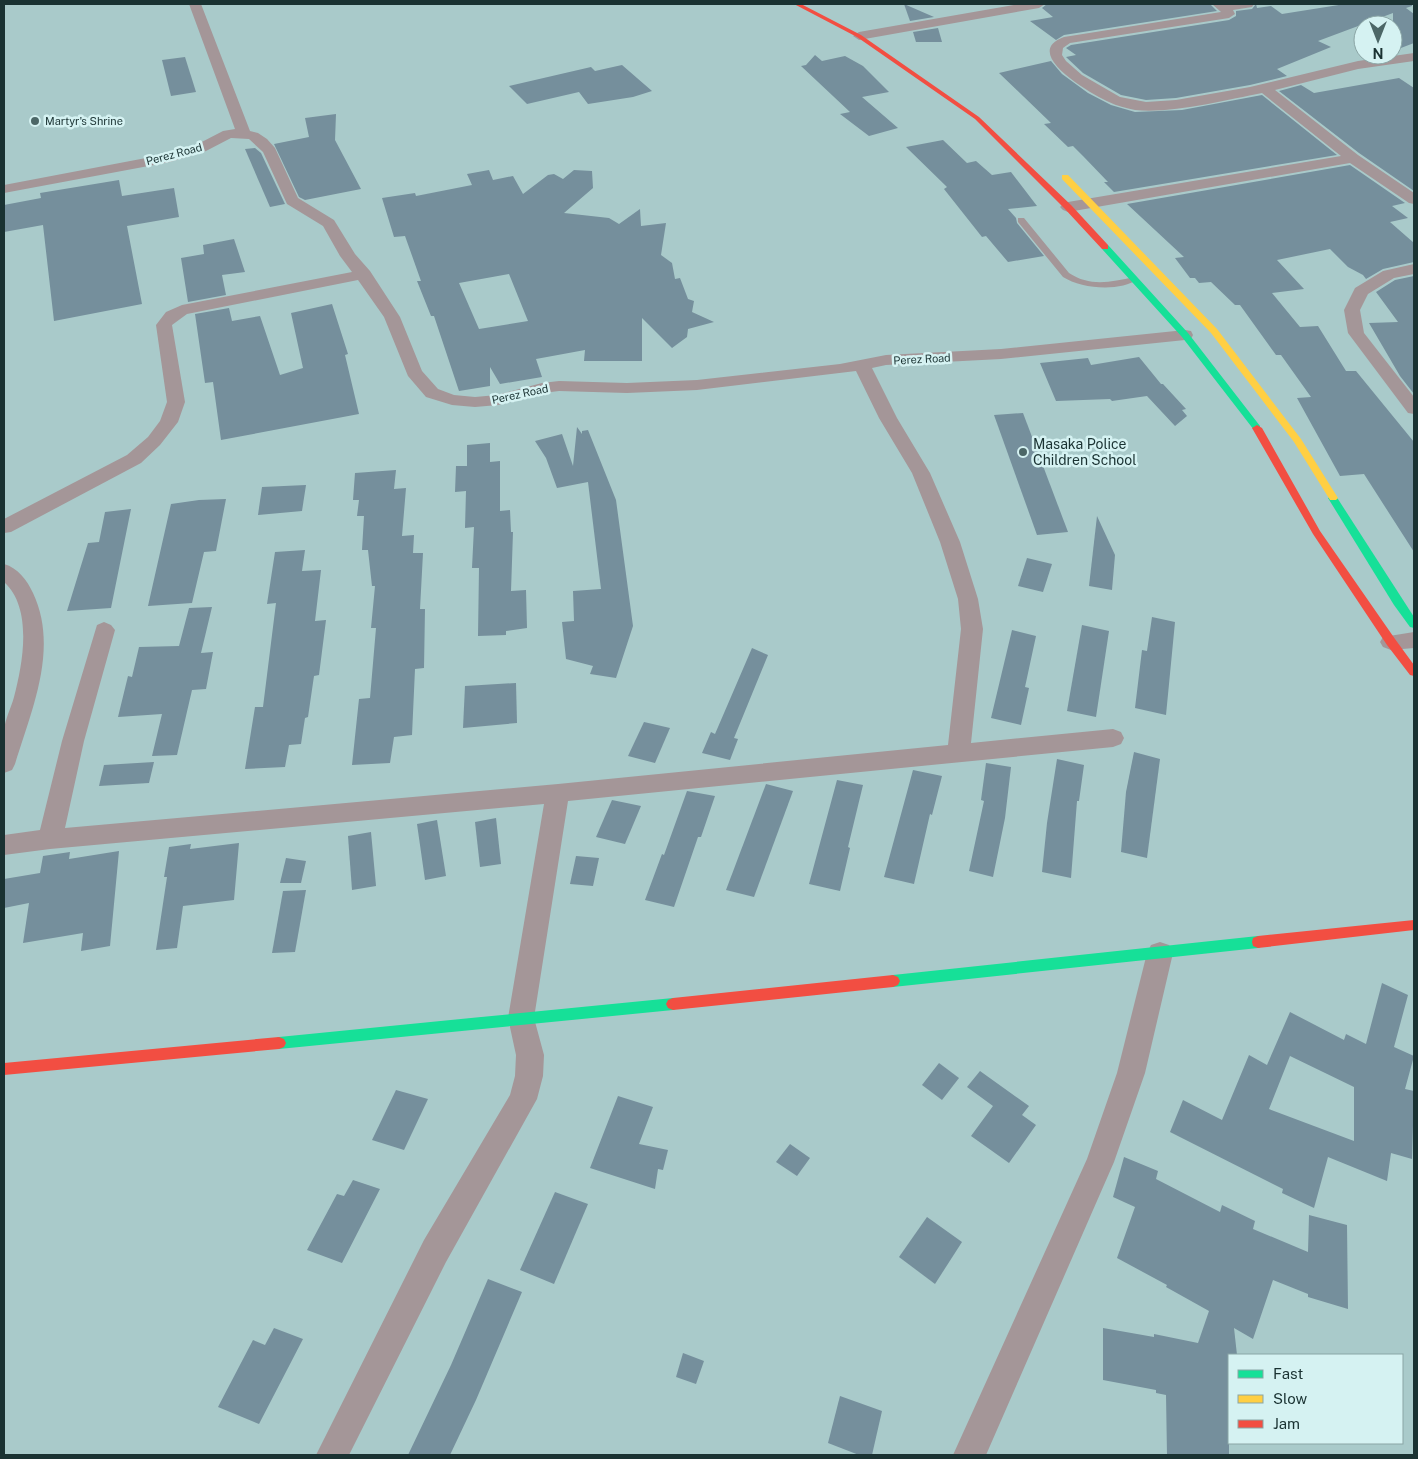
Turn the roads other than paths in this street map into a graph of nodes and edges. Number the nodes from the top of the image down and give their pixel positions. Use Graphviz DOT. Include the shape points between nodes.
graph roads {
  1 [pos="195,4"];
  2 [pos="797,4"];
  3 [pos="1039,4"];
  4 [pos="1248,4"];
  5 [pos="1221,6"];
  6 [pos="861,30"];
  7 [pos="879,33"];
  8 [pos="894,42"];
  9 [pos="1414,57"];
  10 [pos="1265,88"];
  11 [pos="244,134"];
  12 [pos="1353,158"];
  13 [pos="1058,171"];
  14 [pos="4,190"];
  15 [pos="1414,200"];
  16 [pos="1092,204"];
  17 [pos="1068,207"];
  18 [pos="1021,220"];
  19 [pos="1414,269"];
  20 [pos="364,274"];
  21 [pos="1134,279"];
  22 [pos="1185,335"];
  23 [pos="862,364"];
  24 [pos="1414,409"];
  25 [pos="4,527"];
  26 [pos="4,572"];
  27 [pos="1414,624"];
  28 [pos="104,630"];
  29 [pos="1414,640"];
  30 [pos="1391,642"];
  31 [pos="1414,672"];
  32 [pos="1114,738"];
  33 [pos="959,753"];
  34 [pos="4,764"];
  35 [pos="558,793"];
  36 [pos="50,839"];
  37 [pos="4,845"];
  38 [pos="1414,925"];
  39 [pos="1160,953"];
  40 [pos="521,1018"];
  41 [pos="4,1069"];
  42 [pos="332,1455"];
  43 [pos="970,1455"];
  1 -- 11 [label="street"];
  2 -- 6 [label="main road"];
  3 -- 7 [label="street"];
  4 -- 5 [label="street"];
  5 -- 10 [label="street" via="1229,14 1068,40 1059,43 1055,53 1062,66 1075,76 1108,98 1127,104 1175,104"];
  6 -- 7 [label="street"];
  6 -- 17 [label="main road" via="977,118"];
  7 -- 8 [label="main road"];
  9 -- 10 [label="street" via="1372,62"];
  10 -- 12 [label="street"];
  11 -- 14 [label="street, Perez Road" via="228,134 201,148 170,158"];
  11 -- 20 [label="street, Perez Road" via="262,142 270,151 292,201 329,224 348,256"];
  12 -- 15 [label="street"];
  12 -- 16 [label="street"];
  13 -- 16 [label="main road"];
  16 -- 17 [label="street"];
  16 -- 27 [label="main road" via="1214,331 1298,441"];
  17 -- 21 [label="main road"];
  18 -- 21 [label="lane" via="1074,281 1101,285"];
  19 -- 24 [label="street" via="1389,274 1361,291 1352,310 1356,334"];
  20 -- 23 [label="street, Perez Road" via="392,317 414,372 432,393 452,400 498,400 559,386 697,385"];
  20 -- 25 [label="street" via="175,313 164,325 176,402 169,422 154,441 134,459"];
  21 -- 22 [label="main road"];
  22 -- 23 [label="street, Perez Road" via="1011,354"];
  22 -- 30 [label="main road" via="1255,424 1316,532"];
  23 -- 33 [label="street" via="888,418 921,472 950,542 968,599 972,629"];
  26 -- 34 [label="street" via="20,586 33,615 33,666"];
  28 -- 36 [label="street"];
  29 -- 30 [label="street"];
  30 -- 31 [label="main road"];
  32 -- 33 [label="street"];
  33 -- 35 [label="street"];
  35 -- 36 [label="street"];
  35 -- 40 [label="street"];
  36 -- 37 [label="street"];
  38 -- 39 [label="main road"];
  39 -- 40 [label="main road"];
  39 -- 43 [label="street" via="1131,1072 1100,1162"];
  40 -- 41 [label="main road"];
  40 -- 42 [label="street" via="530,1055 523,1099 435,1251"];
}
